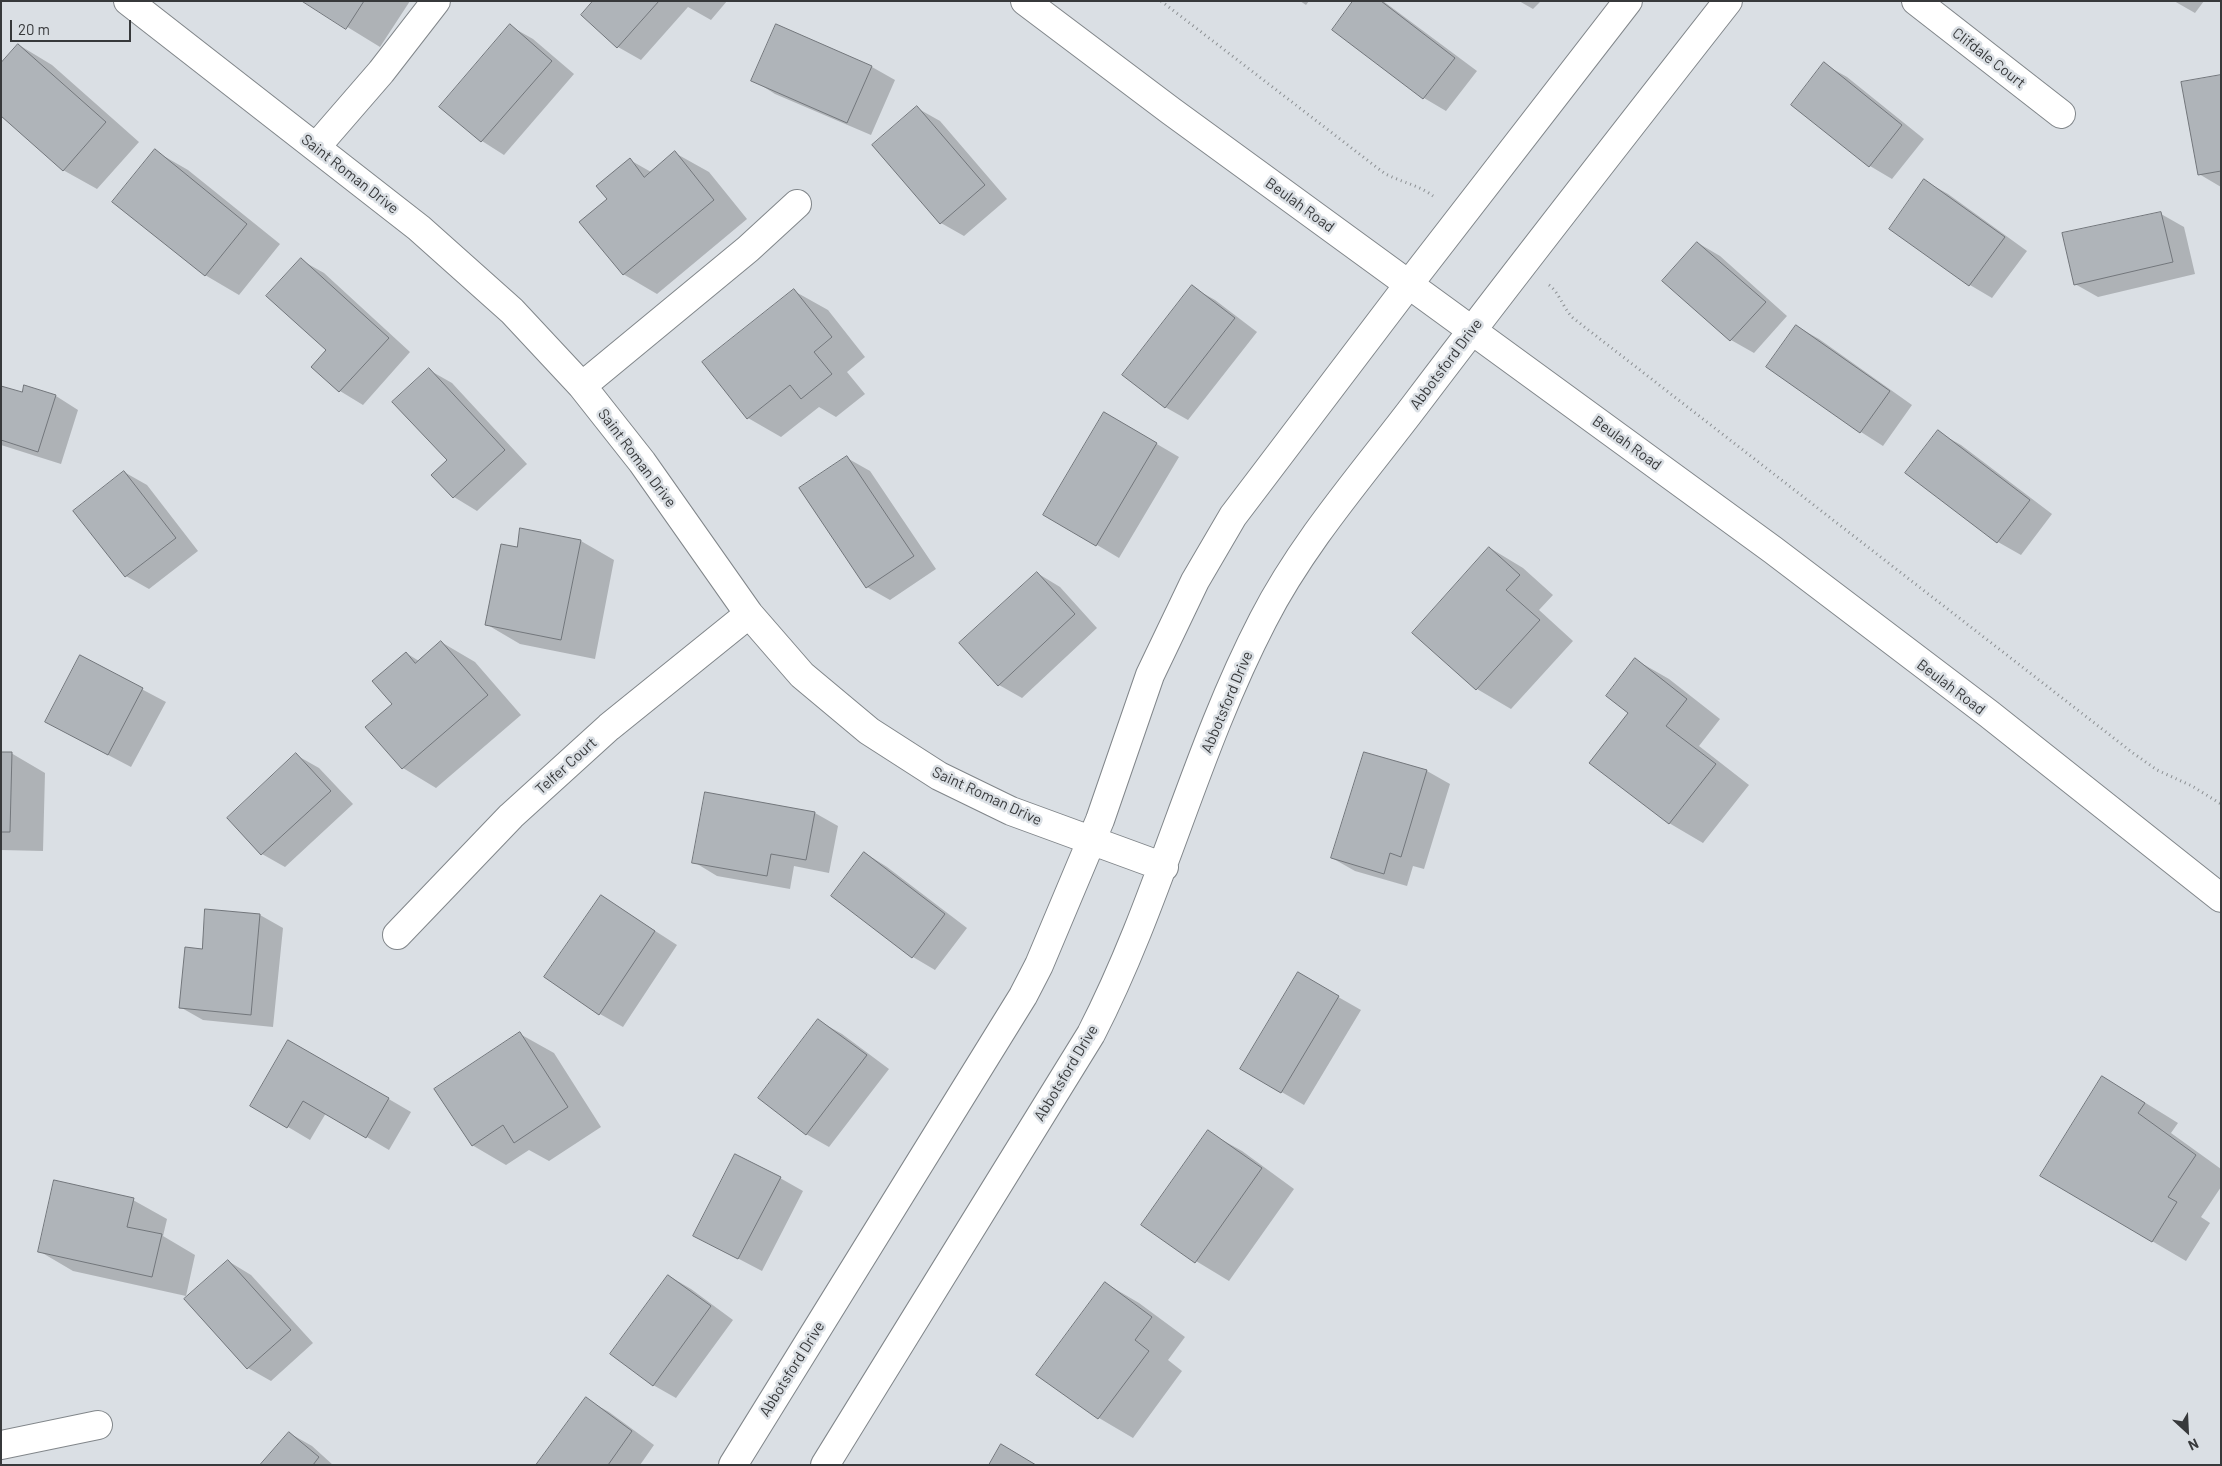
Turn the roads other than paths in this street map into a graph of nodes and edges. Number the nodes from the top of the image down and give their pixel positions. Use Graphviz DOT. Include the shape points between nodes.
graph roads {
  1 [pos="128,1"];
  2 [pos="436,1"];
  3 [pos="1025,1"];
  4 [pos="1628,1"];
  5 [pos="1728,1"];
  6 [pos="1916,1"];
  7 [pos="2061,114"];
  8 [pos="316,147"];
  9 [pos="797,204"];
  10 [pos="1409,284"];
  11 [pos="1472,330"];
  12 [pos="582,386"];
  13 [pos="749,614"];
  14 [pos="1091,840"];
  15 [pos="1164,867"];
  16 [pos="2221,898"];
  17 [pos="397,935"];
  18 [pos="98,1425"];
  19 [pos="1,1445"];
  20 [pos="733,1465"];
  21 [pos="825,1465"];
  1 -- 8 [label="street, Saint Roman Drive"];
  2 -- 8 [label="street" via="381,72"];
  3 -- 10 [label="street, Beulah Road"];
  4 -- 10 [label="street, Abbotsford Drive"];
  5 -- 11 [label="street, Abbotsford Drive"];
  6 -- 7 [label="street, Clifdale Court"];
  8 -- 12 [label="street, Saint Roman Drive" via="441,247 512,311"];
  9 -- 12 [label="street" via="748,249"];
  10 -- 11 [label="street, Beulah Road"];
  10 -- 14 [label="street, Abbotsford Drive" via="1234,516 1194,581 1150,675"];
  11 -- 15 [label="street, Abbotsford Drive" via="1299,559 1264,618 1222,705"];
  11 -- 16 [label="street, Beulah Road" via="1773,550 1996,720"];
  12 -- 13 [label="street, Saint Roman Drive" via="642,462"];
  13 -- 14 [label="street, Saint Roman Drive" via="802,675 869,731 939,776 1011,811"];
  13 -- 17 [label="street, Telfer Court" via="609,727 511,816"];
  14 -- 15 [label="street, Saint Roman Drive"];
  14 -- 20 [label="street, Abbotsford Drive" via="1023,996"];
  15 -- 21 [label="street, Abbotsford Drive" via="1110,997 1091,1034"];
  18 -- 19 [label="street"];
}
